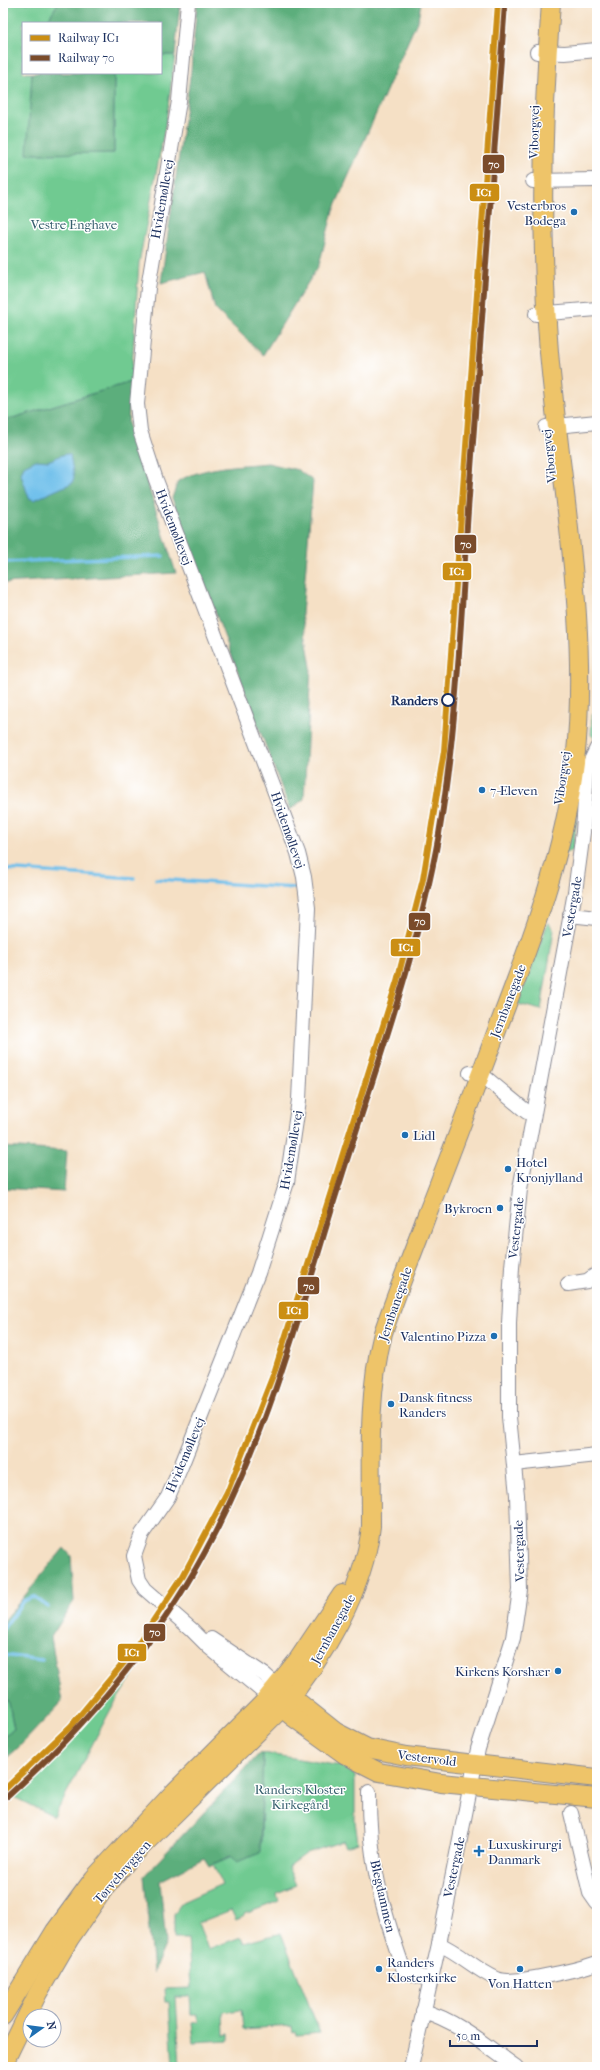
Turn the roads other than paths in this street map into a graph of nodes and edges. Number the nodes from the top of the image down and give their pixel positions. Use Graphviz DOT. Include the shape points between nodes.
graph roads {
  1 [pos="188,3"];
  2 [pos="541,3"];
  3 [pos="552,3"];
  4 [pos="597,50"];
  5 [pos="542,53"];
  6 [pos="597,180"];
  7 [pos="538,181"];
  8 [pos="597,309"];
  9 [pos="542,314"];
  10 [pos="597,422"];
  11 [pos="551,427"];
  12 [pos="597,748"];
  13 [pos="539,902"];
  14 [pos="570,915"];
  15 [pos="597,918"];
  16 [pos="475,1074"];
  17 [pos="533,1113"];
  18 [pos="597,1274"];
  19 [pos="568,1284"];
  20 [pos="597,1455"];
  21 [pos="514,1464"];
  22 [pos="272,1690"];
  23 [pos="286,1703"];
  24 [pos="475,1764"];
  25 [pos="597,1778"];
  26 [pos="471,1786"];
  27 [pos="369,1792"];
  28 [pos="597,1798"];
  29 [pos="571,1813"];
  30 [pos="597,1903"];
  31 [pos="439,1944"];
  32 [pos="597,1963"];
  33 [pos="430,1980"];
  34 [pos="423,2011"];
  35 [pos="3,2016"];
  36 [pos="3,2065"];
  37 [pos="411,2067"];
  38 [pos="516,2067"];
  1 -- 22 [label="street, Hvidemøllevej" via="179,101 148,288 137,404 140,432 298,853 308,908 299,1100 287,1182 258,1272 182,1464 168,1497 136,1546 134,1556 135,1569 145,1589 209,1646"];
  2 -- 5 [label="main road, Viborgvej"];
  3 -- 5 [label="main road, Viborgvej"];
  4 -- 5 [label="street"];
  5 -- 7 [label="main road, Viborgvej"];
  6 -- 7 [label="street"];
  7 -- 9 [label="main road, Viborgvej"];
  8 -- 9 [label="street"];
  9 -- 11 [label="main road, Viborgvej"];
  10 -- 11 [label="street"];
  11 -- 13 [label="main road, Viborgvej" via="578,623 580,687 572,785 558,853"];
  12 -- 14 [label="street, Vestergade" via="587,769 583,840"];
  13 -- 16 [label="main road, Jernbanegade"];
  14 -- 15 [label="street"];
  14 -- 17 [label="street, Vestergade"];
  16 -- 17 [label="street" via="487,1079 527,1112"];
  16 -- 22 [label="main road, Jernbanegade" via="391,1281 368,1354 361,1407 360,1525 356,1559 344,1591 332,1610 297,1661"];
  16 -- 23 [label="main road, Jernbanegade" via="392,1308 378,1355 371,1407 371,1526 366,1560 358,1585 341,1618 304,1681"];
  17 -- 21 [label="street, Vestergade" via="520,1189 510,1315 510,1417"];
  18 -- 19 [label="street" via="587,1281"];
  20 -- 21 [label="street"];
  21 -- 24 [label="street, Vestergade" via="520,1590 513,1638"];
  22 -- 23 [label="main road, Vestervold"];
  22 -- 35 [label="main road, Tørvebryggen" via="253,1715 173,1793 94,1878 55,1930"];
  23 -- 24 [label="main road, Vestervold" via="367,1748 406,1756"];
  23 -- 26 [label="main road, Vestervold" via="344,1754 379,1772"];
  23 -- 36 [label="main road, Tørvebryggen" via="129,1859 104,1889 70,1938 38,1993"];
  24 -- 25 [label="main road, Vestervold"];
  24 -- 26 [label="street, Vestergade"];
  26 -- 28 [label="main road, Vestervold"];
  26 -- 31 [label="street, Vestergade"];
  27 -- 33 [label="street, Blegdammen" via="371,1843 384,1912 403,1968 409,1974"];
  29 -- 30 [label="street" via="590,1893"];
  31 -- 32 [label="street" via="498,1980 539,1978"];
  31 -- 33 [label="street, Vestergade"];
  33 -- 34 [label="street, Vestergade"];
  34 -- 37 [label="street, Vestergade"];
  34 -- 38 [label="street" via="454,2024"];
}
